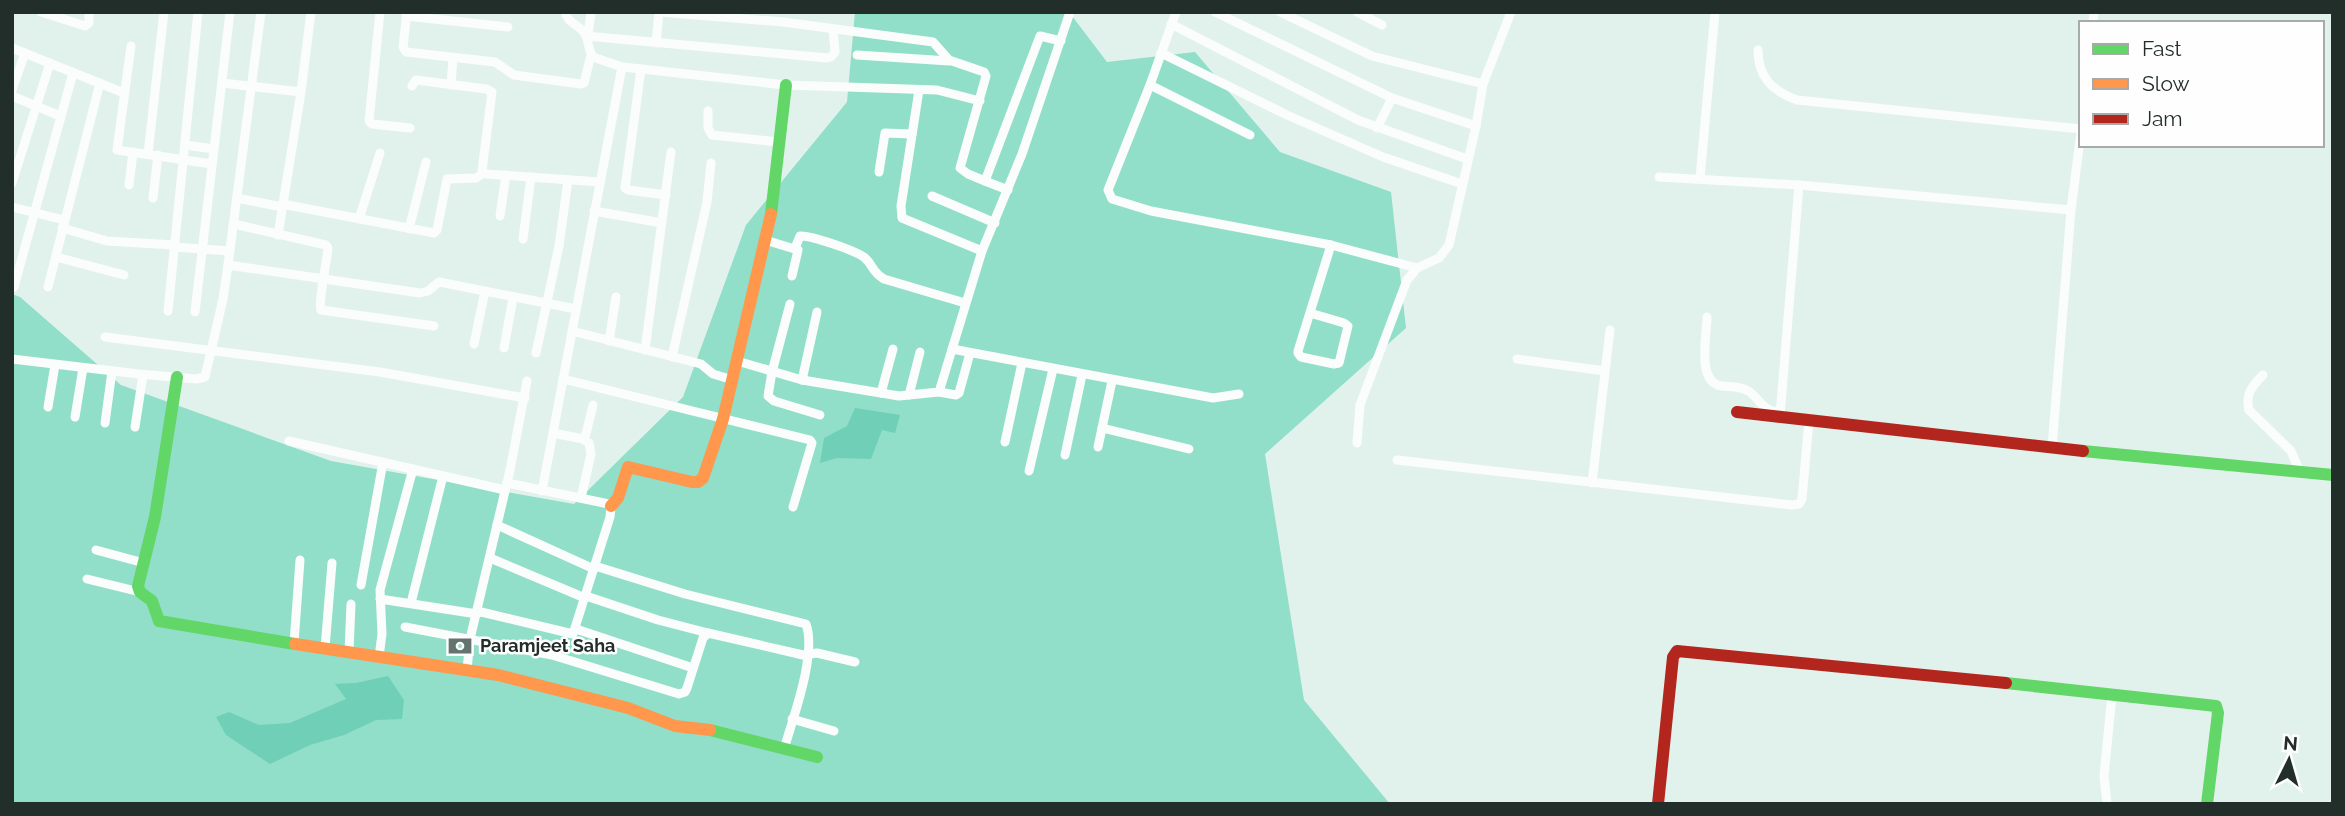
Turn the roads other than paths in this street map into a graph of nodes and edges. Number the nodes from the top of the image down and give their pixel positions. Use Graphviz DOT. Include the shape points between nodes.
graph roads {
  1 [pos="41,12"];
  2 [pos="89,12"];
  3 [pos="164,12"];
  4 [pos="198,12"];
  5 [pos="230,12"];
  6 [pos="261,12"];
  7 [pos="312,12"];
  8 [pos="380,12"];
  9 [pos="565,12"];
  10 [pos="591,12"];
  11 [pos="659,12"];
  12 [pos="1070,12"];
  13 [pos="1176,12"];
  14 [pos="1215,12"];
  15 [pos="1280,12"];
  16 [pos="1357,12"];
  17 [pos="1511,12"];
  18 [pos="1715,12"];
  19 [pos="407,14"];
  20 [pos="1171,24"];
  21 [pos="1382,25"];
  22 [pos="508,27"];
  23 [pos="834,29"];
  24 [pos="587,36"];
  25 [pos="1061,41"];
  26 [pos="656,43"];
  27 [pos="131,46"];
  28 [pos="12,48"];
  29 [pos="1758,50"];
  30 [pos="25,53"];
  31 [pos="1161,53"];
  32 [pos="592,55"];
  33 [pos="857,55"];
  34 [pos="453,58"];
  35 [pos="950,61"];
  36 [pos="50,63"];
  37 [pos="622,66"];
  38 [pos="641,69"];
  39 [pos="73,72"];
  40 [pos="100,83"];
  41 [pos="222,83"];
  42 [pos="1483,84"];
  43 [pos="451,85"];
  44 [pos="786,85"];
  45 [pos="1150,85"];
  46 [pos="253,86"];
  47 [pos="412,86"];
  48 [pos="12,90"];
  49 [pos="919,90"];
  50 [pos="301,92"];
  51 [pos="124,93"];
  52 [pos="12,96"];
  53 [pos="1392,98"];
  54 [pos="980,101"];
  55 [pos="36,106"];
  56 [pos="708,111"];
  57 [pos="60,116"];
  58 [pos="1476,126"];
  59 [pos="410,128"];
  60 [pos="1377,128"];
  61 [pos="2079,131"];
  62 [pos="912,134"];
  63 [pos="1250,135"];
  64 [pos="779,142"];
  65 [pos="185,145"];
  66 [pos="2079,147"];
  67 [pos="214,149"];
  68 [pos="133,152"];
  69 [pos="671,152"];
  70 [pos="380,153"];
  71 [pos="153,155"];
  72 [pos="183,159"];
  73 [pos="1467,159"];
  74 [pos="426,162"];
  75 [pos="711,163"];
  76 [pos="212,164"];
  77 [pos="879,172"];
  78 [pos="484,173"];
  79 [pos="506,175"];
  80 [pos="531,177"];
  81 [pos="1659,177"];
  82 [pos="1700,178"];
  83 [pos="568,180"];
  84 [pos="985,181"];
  85 [pos="600,182"];
  86 [pos="12,183"];
  87 [pos="1462,184"];
  88 [pos="1799,185"];
  89 [pos="129,186"];
  90 [pos="1008,190"];
  91 [pos="666,195"];
  92 [pos="932,196"];
  93 [pos="153,198"];
  94 [pos="237,198"];
  95 [pos="282,205"];
  96 [pos="12,207"];
  97 [pos="2071,210"];
  98 [pos="594,211"];
  99 [pos="33,212"];
  100 [pos="499,216"];
  101 [pos="359,219"];
  102 [pos="662,223"];
  103 [pos="995,223"];
  104 [pos="63,224"];
  105 [pos="234,224"];
  106 [pos="409,229"];
  107 [pos="278,235"];
  108 [pos="523,239"];
  109 [pos="765,240"];
  110 [pos="1331,245"];
  111 [pos="174,246"];
  112 [pos="795,248"];
  113 [pos="202,249"];
  114 [pos="230,251"];
  115 [pos="982,251"];
  116 [pos="56,257"];
  117 [pos="228,265"];
  118 [pos="1417,268"];
  119 [pos="124,275"];
  120 [pos="792,276"];
  121 [pos="325,278"];
  122 [pos="14,287"];
  123 [pos="48,288"];
  124 [pos="485,291"];
  125 [pos="513,298"];
  126 [pos="617,298"];
  127 [pos="965,303"];
  128 [pos="545,304"];
  129 [pos="790,304"];
  130 [pos="576,309"];
  131 [pos="168,311"];
  132 [pos="195,312"];
  133 [pos="817,312"];
  134 [pos="1310,313"];
  135 [pos="1707,317"];
  136 [pos="434,326"];
  137 [pos="1610,330"];
  138 [pos="572,331"];
  139 [pos="105,337"];
  140 [pos="609,341"];
  141 [pos="474,344"];
  142 [pos="504,348"];
  143 [pos="893,349"];
  144 [pos="952,349"];
  145 [pos="212,350"];
  146 [pos="645,350"];
  147 [pos="920,352"];
  148 [pos="536,353"];
  149 [pos="970,353"];
  150 [pos="672,357"];
  151 [pos="12,359"];
  152 [pos="1517,359"];
  153 [pos="737,361"];
  154 [pos="1022,363"];
  155 [pos="55,365"];
  156 [pos="83,368"];
  157 [pos="1053,369"];
  158 [pos="112,371"];
  159 [pos="1605,371"];
  160 [pos="772,372"];
  161 [pos="143,374"];
  162 [pos="1082,375"];
  163 [pos="2263,375"];
  164 [pos="177,377"];
  165 [pos="563,379"];
  166 [pos="733,380"];
  167 [pos="802,380"];
  168 [pos="527,381"];
  169 [pos="1112,381"];
  170 [pos="939,392"];
  171 [pos="881,393"];
  172 [pos="1239,394"];
  173 [pos="909,395"];
  174 [pos="525,398"];
  175 [pos="593,405"];
  176 [pos="48,407"];
  177 [pos="1737,412"];
  178 [pos="1780,414"];
  179 [pos="820,415"];
  180 [pos="75,417"];
  181 [pos="723,419"];
  182 [pos="1809,421"];
  183 [pos="105,424"];
  184 [pos="135,427"];
  185 [pos="1102,428"];
  186 [pos="553,433"];
  187 [pos="583,439"];
  188 [pos="289,441"];
  189 [pos="1005,442"];
  190 [pos="1357,443"];
  191 [pos="1098,447"];
  192 [pos="2052,448"];
  193 [pos="1189,449"];
  194 [pos="1065,455"];
  195 [pos="1397,460"];
  196 [pos="383,462"];
  197 [pos="413,469"];
  198 [pos="1028,471"];
  199 [pos="2300,472"];
  200 [pos="2333,475"];
  201 [pos="443,476"];
  202 [pos="1592,483"];
  203 [pos="506,486"];
  204 [pos="542,491"];
  205 [pos="581,498"];
  206 [pos="611,506"];
  207 [pos="793,507"];
  208 [pos="497,526"];
  209 [pos="96,550"];
  210 [pos="490,558"];
  211 [pos="300,561"];
  212 [pos="144,563"];
  213 [pos="332,563"];
  214 [pos="595,567"];
  215 [pos="87,579"];
  216 [pos="361,585"];
  217 [pos="140,592"];
  218 [pos="585,597"];
  219 [pos="380,599"];
  220 [pos="411,603"];
  221 [pos="351,604"];
  222 [pos="477,612"];
  223 [pos="405,627"];
  224 [pos="576,629"];
  225 [pos="708,633"];
  226 [pos="470,639"];
  227 [pos="294,643"];
  228 [pos="325,648"];
  229 [pos="349,652"];
  230 [pos="807,656"];
  231 [pos="379,657"];
  232 [pos="855,662"];
  233 [pos="693,668"];
  234 [pos="467,670"];
  235 [pos="2112,695"];
  236 [pos="792,719"];
  237 [pos="834,731"];
  238 [pos="784,749"];
  239 [pos="817,757"];
  240 [pos="1658,804"];
  241 [pos="2107,804"];
  242 [pos="2207,804"];
  1 -- 2 [label="street" via="85,26"];
  3 -- 71 [label="street"];
  4 -- 65 [label="street"];
  5 -- 41 [label="street"];
  6 -- 46 [label="street"];
  7 -- 50 [label="street"];
  8 -- 59 [label="street" via="369,121"];
  9 -- 24 [label="street" via="567,20"];
  10 -- 24 [label="street"];
  11 -- 23 [label="street"];
  11 -- 26 [label="street"];
  12 -- 25 [label="street"];
  13 -- 20 [label="street"];
  14 -- 53 [label="street"];
  15 -- 42 [label="street" via="1372,56"];
  16 -- 21 [label="street"];
  17 -- 42 [label="street"];
  18 -- 82 [label="street"];
  19 -- 22 [label="street"];
  19 -- 34 [label="street" via="403,51"];
  20 -- 31 [label="street"];
  20 -- 60 [label="street"];
  23 -- 26 [label="street" via="835,52 827,58"];
  23 -- 35 [label="street" via="930,41"];
  24 -- 26 [label="street"];
  24 -- 32 [label="street"];
  25 -- 84 [label="street" via="1038,39"];
  25 -- 90 [label="street"];
  27 -- 51 [label="street"];
  28 -- 30 [label="street"];
  29 -- 61 [label="street" via="1763,76 1797,100"];
  30 -- 36 [label="street"];
  30 -- 48 [label="street"];
  31 -- 45 [label="street"];
  31 -- 87 [label="street" via="1287,115"];
  32 -- 34 [label="street" via="581,84 513,75 495,62"];
  32 -- 37 [label="street"];
  33 -- 35 [label="street"];
  34 -- 43 [label="street"];
  35 -- 54 [label="street" via="986,74"];
  36 -- 39 [label="street"];
  36 -- 55 [label="street"];
  37 -- 38 [label="street"];
  37 -- 85 [label="street"];
  38 -- 44 [label="street"];
  38 -- 91 [label="street" via="625,187"];
  39 -- 40 [label="street"];
  39 -- 57 [label="street"];
  40 -- 51 [label="street"];
  40 -- 104 [label="street"];
  41 -- 46 [label="street"];
  41 -- 67 [label="street"];
  42 -- 58 [label="street"];
  43 -- 47 [label="street" via="416,80"];
  43 -- 78 [label="street" via="492,92"];
  44 -- 49 [label="street"];
  44 -- 64 [label="street"];
  45 -- 63 [label="street"];
  45 -- 110 [label="street" via="1108,190 1112,199 1152,211"];
  46 -- 50 [label="street"];
  46 -- 94 [label="street"];
  49 -- 54 [label="street"];
  49 -- 62 [label="street"];
  50 -- 95 [label="street"];
  51 -- 68 [label="street" via="117,150"];
  52 -- 55 [label="street"];
  53 -- 58 [label="street"];
  53 -- 60 [label="street"];
  54 -- 84 [label="street" via="960,168"];
  55 -- 57 [label="street"];
  55 -- 86 [label="street"];
  56 -- 64 [label="street" via="712,135"];
  57 -- 99 [label="street"];
  58 -- 73 [label="street"];
  60 -- 73 [label="street"];
  62 -- 77 [label="street" via="885,133"];
  62 -- 115 [label="street" via="902,218"];
  64 -- 109 [label="street"];
  65 -- 67 [label="street"];
  65 -- 72 [label="street"];
  66 -- 97 [label="street"];
  67 -- 76 [label="street"];
  68 -- 71 [label="street"];
  68 -- 89 [label="street"];
  69 -- 91 [label="street"];
  70 -- 101 [label="street"];
  71 -- 72 [label="street"];
  71 -- 93 [label="street"];
  72 -- 76 [label="street"];
  72 -- 111 [label="street"];
  73 -- 87 [label="street"];
  74 -- 106 [label="street"];
  75 -- 150 [label="street" via="707,202"];
  76 -- 113 [label="street"];
  78 -- 79 [label="street"];
  78 -- 106 [label="street" via="447,179 434,233"];
  79 -- 80 [label="street"];
  79 -- 100 [label="street"];
  80 -- 83 [label="street"];
  80 -- 108 [label="street"];
  81 -- 82 [label="street"];
  82 -- 88 [label="street"];
  83 -- 85 [label="street"];
  83 -- 128 [label="street"];
  84 -- 90 [label="street"];
  85 -- 98 [label="street"];
  87 -- 118 [label="street" via="1449,245 1439,258"];
  88 -- 97 [label="street"];
  88 -- 178 [label="street"];
  90 -- 103 [label="street"];
  91 -- 102 [label="street"];
  92 -- 103 [label="street"];
  94 -- 95 [label="street"];
  94 -- 105 [label="street"];
  95 -- 101 [label="street"];
  95 -- 107 [label="street"];
  96 -- 99 [label="street"];
  97 -- 192 [label="street"];
  98 -- 102 [label="street"];
  98 -- 130 [label="street"];
  99 -- 104 [label="street"];
  99 -- 122 [label="street"];
  101 -- 106 [label="street"];
  102 -- 146 [label="street"];
  103 -- 115 [label="street"];
  104 -- 111 [label="street" via="107,241"];
  104 -- 116 [label="street"];
  105 -- 107 [label="street"];
  105 -- 114 [label="street"];
  107 -- 121 [label="street" via="326,245"];
  109 -- 112 [label="street"];
  109 -- 153 [label="street"];
  110 -- 118 [label="street"];
  110 -- 134 [label="street"];
  111 -- 113 [label="street"];
  111 -- 131 [label="street"];
  112 -- 120 [label="street" via="799,252"];
  112 -- 127 [label="street" via="800,236 813,237 865,258 884,279"];
  113 -- 114 [label="street"];
  113 -- 132 [label="street"];
  114 -- 117 [label="street"];
  115 -- 127 [label="street"];
  116 -- 119 [label="street"];
  116 -- 123 [label="street"];
  117 -- 121 [label="street"];
  117 -- 145 [label="street"];
  118 -- 190 [label="street" via="1399,298 1360,405"];
  121 -- 124 [label="street" via="420,293 439,282"];
  121 -- 136 [label="street" via="321,310"];
  124 -- 125 [label="street"];
  124 -- 141 [label="street"];
  125 -- 128 [label="street"];
  125 -- 142 [label="street"];
  126 -- 140 [label="street"];
  127 -- 144 [label="street"];
  128 -- 130 [label="street"];
  128 -- 148 [label="street"];
  129 -- 160 [label="street"];
  130 -- 138 [label="street"];
  133 -- 167 [label="street"];
  134 -- 134 [label="street" via="1348,326 1339,363 1297,354"];
  135 -- 178 [label="street" via="1705,370 1710,381 1746,389"];
  137 -- 159 [label="street"];
  138 -- 140 [label="street"];
  138 -- 165 [label="street"];
  139 -- 145 [label="street"];
  140 -- 146 [label="street"];
  143 -- 171 [label="street"];
  144 -- 149 [label="street"];
  144 -- 170 [label="street"];
  145 -- 164 [label="street" via="205,377"];
  145 -- 174 [label="street" via="380,372"];
  146 -- 150 [label="street"];
  147 -- 173 [label="street"];
  149 -- 154 [label="street"];
  149 -- 170 [label="street" via="959,393"];
  150 -- 166 [label="street"];
  151 -- 155 [label="street"];
  152 -- 159 [label="street"];
  153 -- 160 [label="street"];
  153 -- 166 [label="street"];
  154 -- 157 [label="street"];
  154 -- 189 [label="street"];
  155 -- 156 [label="street"];
  155 -- 176 [label="street"];
  156 -- 158 [label="street"];
  156 -- 180 [label="street"];
  157 -- 162 [label="street"];
  157 -- 198 [label="street"];
  158 -- 161 [label="street"];
  158 -- 183 [label="street"];
  159 -- 202 [label="street"];
  160 -- 167 [label="street"];
  160 -- 179 [label="street" via="769,399"];
  161 -- 164 [label="street"];
  161 -- 184 [label="street"];
  162 -- 169 [label="street"];
  162 -- 194 [label="street"];
  163 -- 199 [label="street" via="2249,392 2249,410 2291,452"];
  164 -- 212 [label="street"];
  165 -- 181 [label="street"];
  165 -- 186 [label="street"];
  166 -- 181 [label="street"];
  167 -- 171 [label="street"];
  168 -- 174 [label="street"];
  169 -- 172 [label="street" via="1213,398"];
  169 -- 185 [label="street"];
  170 -- 173 [label="street"];
  171 -- 173 [label="street"];
  174 -- 203 [label="street"];
  175 -- 187 [label="street"];
  177 -- 178 [label="street"];
  178 -- 182 [label="street"];
  181 -- 206 [label="street" via="701,481 628,467 618,501"];
  181 -- 207 [label="street" via="811,441"];
  182 -- 192 [label="street"];
  182 -- 202 [label="street" via="1798,504"];
  185 -- 191 [label="street"];
  185 -- 193 [label="street"];
  186 -- 187 [label="street"];
  186 -- 204 [label="street"];
  187 -- 205 [label="street" via="591,454"];
  188 -- 196 [label="street"];
  192 -- 199 [label="street"];
  195 -- 202 [label="street"];
  196 -- 197 [label="street"];
  196 -- 216 [label="street"];
  197 -- 201 [label="street"];
  197 -- 219 [label="street"];
  199 -- 200 [label="street"];
  201 -- 203 [label="street"];
  201 -- 220 [label="street"];
  203 -- 204 [label="street"];
  203 -- 208 [label="street"];
  204 -- 205 [label="street"];
  205 -- 206 [label="street"];
  206 -- 214 [label="street"];
  208 -- 210 [label="street"];
  208 -- 214 [label="street"];
  209 -- 212 [label="street"];
  210 -- 218 [label="street"];
  210 -- 222 [label="street"];
  211 -- 227 [label="street"];
  212 -- 217 [label="street"];
  213 -- 228 [label="street"];
  214 -- 218 [label="street"];
  214 -- 230 [label="street" via="806,624"];
  215 -- 217 [label="street"];
  217 -- 227 [label="street" via="152,601 156,617 166,624"];
  218 -- 224 [label="street"];
  218 -- 225 [label="street"];
  219 -- 220 [label="street"];
  219 -- 231 [label="street"];
  220 -- 222 [label="street"];
  221 -- 229 [label="street"];
  222 -- 224 [label="street" via="571,634"];
  222 -- 226 [label="street"];
  223 -- 226 [label="street"];
  224 -- 233 [label="street"];
  225 -- 230 [label="street"];
  225 -- 233 [label="street"];
  226 -- 233 [label="street" via="552,655 679,694 685,692"];
  226 -- 234 [label="street"];
  227 -- 228 [label="street"];
  228 -- 229 [label="street"];
  229 -- 231 [label="street"];
  230 -- 232 [label="street" via="817,653"];
  230 -- 236 [label="street"];
  231 -- 234 [label="street"];
  234 -- 238 [label="street" via="628,708 675,726 699,727"];
  235 -- 240 [label="street" via="1677,651"];
  235 -- 241 [label="street" via="2103,784"];
  235 -- 242 [label="street" via="2216,706"];
  236 -- 237 [label="street"];
  236 -- 238 [label="street"];
  238 -- 239 [label="street"];
}
